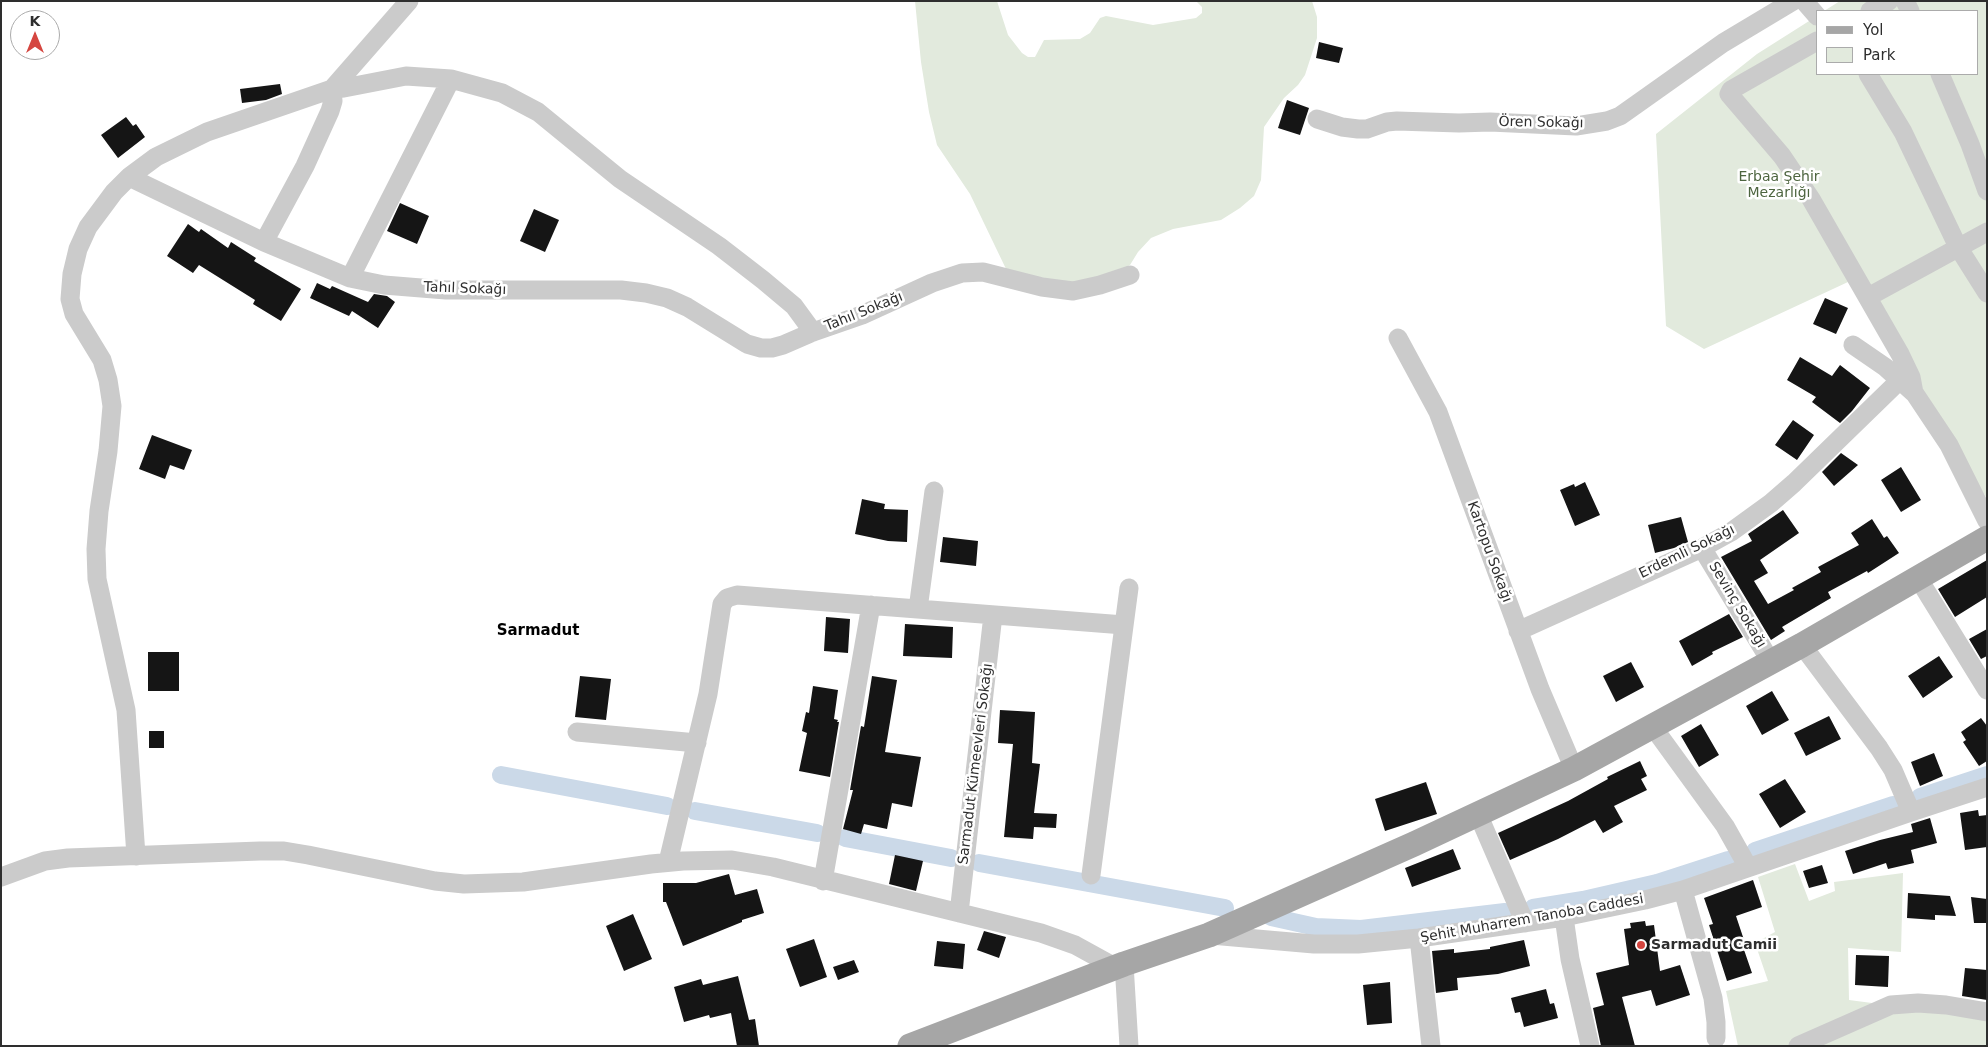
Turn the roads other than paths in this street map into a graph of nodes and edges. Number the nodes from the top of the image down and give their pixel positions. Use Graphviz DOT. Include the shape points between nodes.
graph roads {
  1 [pos="409,1"];
  2 [pos="1793,1"];
  3 [pos="1804,1"];
  4 [pos="1888,1"];
  5 [pos="1872,10"];
  6 [pos="1816,15"];
  7 [pos="1816,42"];
  8 [pos="1869,75"];
  9 [pos="1940,75"];
  10 [pos="451,79"];
  11 [pos="332,88"];
  12 [pos="1317,119"];
  13 [pos="129,177"];
  14 [pos="1987,192"];
  15 [pos="1987,232"];
  16 [pos="264,242"];
  17 [pos="1958,247"];
  18 [pos="1130,275"];
  19 [pos="350,278"];
  20 [pos="1987,293"];
  21 [pos="1868,296"];
  22 [pos="813,332"];
  23 [pos="1398,338"];
  24 [pos="1853,345"];
  25 [pos="1900,380"];
  26 [pos="1914,393"];
  27 [pos="934,491"];
  28 [pos="1987,521"];
  29 [pos="1987,538"];
  30 [pos="1702,548"];
  31 [pos="1918,578"];
  32 [pos="1129,588"];
  33 [pos="871,605"];
  34 [pos="918,609"];
  35 [pos="993,615"];
  36 [pos="1124,626"];
  37 [pos="1518,631"];
  38 [pos="1802,644"];
  39 [pos="1771,662"];
  40 [pos="1987,690"];
  41 [pos="1653,727"];
  42 [pos="577,732"];
  43 [pos="697,743"];
  44 [pos="1574,769"];
  45 [pos="1987,787"];
  46 [pos="1911,812"];
  47 [pos="1478,814"];
  48 [pos="136,856"];
  49 [pos="668,862"];
  50 [pos="1748,867"];
  51 [pos="1091,875"];
  52 [pos="1,877"];
  53 [pos="824,881"];
  54 [pos="1683,890"];
  55 [pos="959,913"];
  56 [pos="1564,916"];
  57 [pos="1525,923"];
  58 [pos="1209,935"];
  59 [pos="1419,938"];
  60 [pos="1120,966"];
  61 [pos="1987,1012"];
  62 [pos="1716,1038"];
  63 [pos="910,1046"];
  64 [pos="1129,1046"];
  65 [pos="1432,1046"];
  66 [pos="1590,1046"];
  67 [pos="1798,1046"];
  1 -- 11 [label="street"];
  2 -- 12 [label="street, Ören Sokağı" via="1723,43 1620,116 1607,121 1576,126 1397,121 1358,129"];
  3 -- 6 [label="street"];
  4 -- 5 [label="street"];
  7 -- 21 [label="street" via="1729,94 1792,170"];
  8 -- 17 [label="street" via="1903,132"];
  9 -- 14 [label="street"];
  10 -- 11 [label="street" via="406,76 360,86"];
  10 -- 19 [label="street"];
  10 -- 22 [label="street" via="502,93 538,112 620,179 720,246 763,280 794,306"];
  11 -- 13 [label="street" via="207,132 156,157"];
  11 -- 16 [label="street" via="333,101 324,126"];
  13 -- 16 [label="street, Tahıl Sokağı"];
  13 -- 48 [label="street" via="88,227 78,249 70,298 74,314 102,360 112,406 96,539 97,579 126,710"];
  15 -- 17 [label="street"];
  16 -- 19 [label="street, Tahıl Sokağı"];
  17 -- 20 [label="street"];
  17 -- 21 [label="street"];
  18 -- 22 [label="street, Tahıl Sokağı" via="1073,291 983,272 962,274"];
  19 -- 22 [label="street, Tahıl Sokağı" via="384,285 446,290 621,290 646,293 687,307 747,344 761,348 777,346"];
  21 -- 26 [label="street" via="1904,362"];
  23 -- 37 [label="street, Kartopu Sokağı" via="1438,412"];
  24 -- 25 [label="street"];
  25 -- 26 [label="street"];
  25 -- 30 [label="street, Erdemli Sokağı" via="1771,503"];
  26 -- 28 [label="street" via="1945,439"];
  27 -- 34 [label="street"];
  29 -- 31 [label="main road"];
  30 -- 37 [label="street, Erdemli Sokağı"];
  30 -- 39 [label="street, Sevinç Sokağı"];
  31 -- 38 [label="main road"];
  31 -- 40 [label="street"];
  32 -- 36 [label="street"];
  33 -- 34 [label="street"];
  33 -- 43 [label="street" via="737,595 727,598 722,604"];
  33 -- 53 [label="street"];
  34 -- 35 [label="street"];
  35 -- 36 [label="street"];
  35 -- 55 [label="street, Sarmadut Kümeevleri Sokağı"];
  36 -- 51 [label="street"];
  37 -- 44 [label="street, Kartopu Sokağı"];
  38 -- 39 [label="main road"];
  38 -- 46 [label="street" via="1879,748 1893,770"];
  39 -- 41 [label="main road"];
  41 -- 44 [label="main road"];
  41 -- 50 [label="street" via="1725,826"];
  42 -- 43 [label="street"];
  43 -- 49 [label="street"];
  44 -- 47 [label="main road"];
  45 -- 46 [label="street, Şehit Muharrem Tanoba Caddesi"];
  46 -- 50 [label="street, Şehit Muharrem Tanoba Caddesi"];
  47 -- 57 [label="street"];
  47 -- 58 [label="main road"];
  48 -- 49 [label="street" via="284,851 435,881 494,884"];
  48 -- 52 [label="street" via="45,861"];
  49 -- 53 [label="street" via="732,860"];
  50 -- 54 [label="street, Şehit Muharrem Tanoba Caddesi"];
  53 -- 55 [label="street"];
  54 -- 56 [label="street, Şehit Muharrem Tanoba Caddesi"];
  54 -- 62 [label="street" via="1713,998"];
  55 -- 60 [label="street" via="1042,933"];
  56 -- 57 [label="street, Şehit Muharrem Tanoba Caddesi"];
  56 -- 66 [label="street" via="1570,960"];
  57 -- 59 [label="street, Şehit Muharrem Tanoba Caddesi"];
  58 -- 59 [label="street, Şehit Muharrem Tanoba Caddesi" via="1337,944"];
  58 -- 60 [label="main road"];
  59 -- 65 [label="street"];
  60 -- 63 [label="main road"];
  60 -- 64 [label="street"];
  61 -- 67 [label="street" via="1946,1005 1891,1005"];
}
